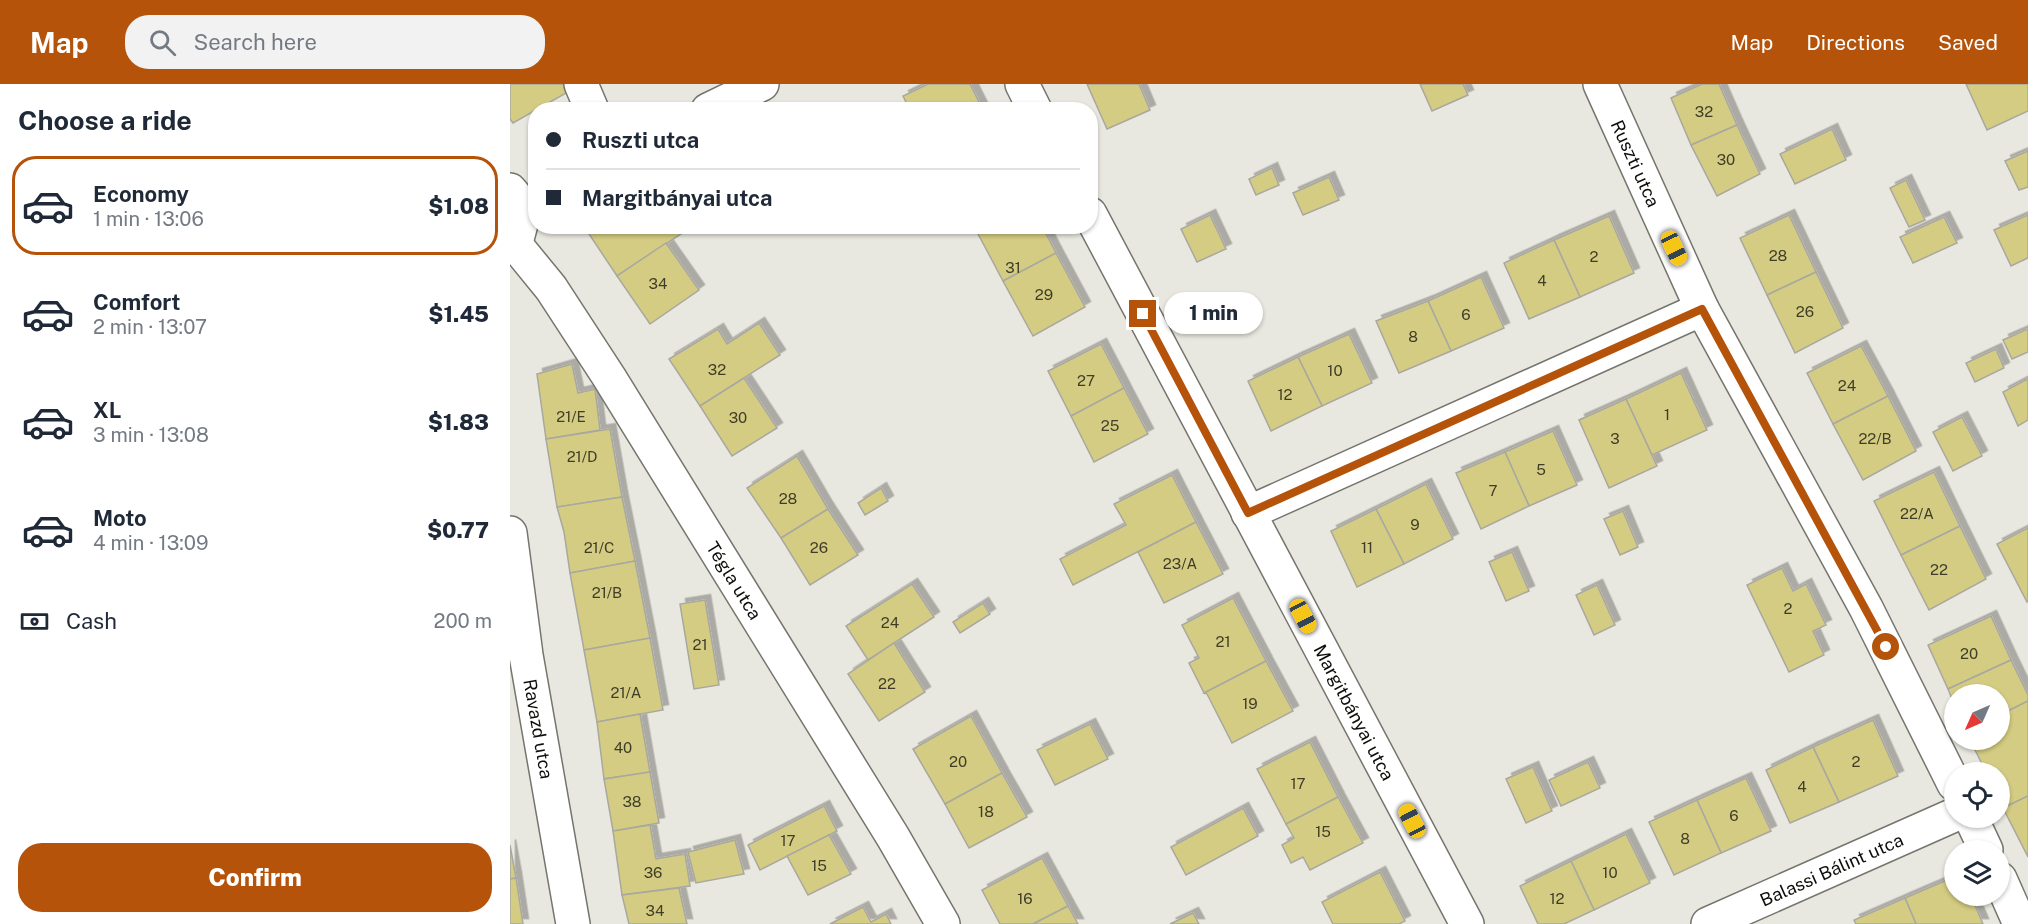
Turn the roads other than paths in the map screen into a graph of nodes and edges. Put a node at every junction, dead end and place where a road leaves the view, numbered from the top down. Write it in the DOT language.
graph roads {
  1 [pos="580,84"];
  2 [pos="762,84"];
  3 [pos="1022,84"];
  4 [pos="1600,84"];
  5 [pos="588,102"];
  6 [pos="725,102"];
  7 [pos="1031,102"];
  8 [pos="522,194"];
  9 [pos="1098,229"];
  10 [pos="513,245"];
  11 [pos="1702,309"];
  12 [pos="1248,513"];
  13 [pos="510,533"];
  14 [pos="518,656"];
  15 [pos="1944,764"];
  16 [pos="1944,819"];
  17 [pos="2010,902"];
  18 [pos="573,924"];
  19 [pos="943,924"];
  20 [pos="1467,924"];
  21 [pos="1708,924"];
  22 [pos="2020,924"];
  1 -- 5 [label="street"];
  2 -- 6 [label="street"];
  3 -- 7 [label="street"];
  4 -- 11 [label="street, Ruszti utca"];
  8 -- 10 [label="street"];
  9 -- 12 [label="street, Margitbányai utca"];
  10 -- 19 [label="street, Tégla utca"];
  11 -- 12 [label="street"];
  11 -- 15 [label="street, Ruszti utca"];
  12 -- 20 [label="street, Margitbányai utca"];
  13 -- 14 [label="street, Ravazd utca"];
  14 -- 18 [label="street, Ravazd utca"];
  16 -- 21 [label="street, Balassi Bálint utca"];
  17 -- 22 [label="street"];
}
